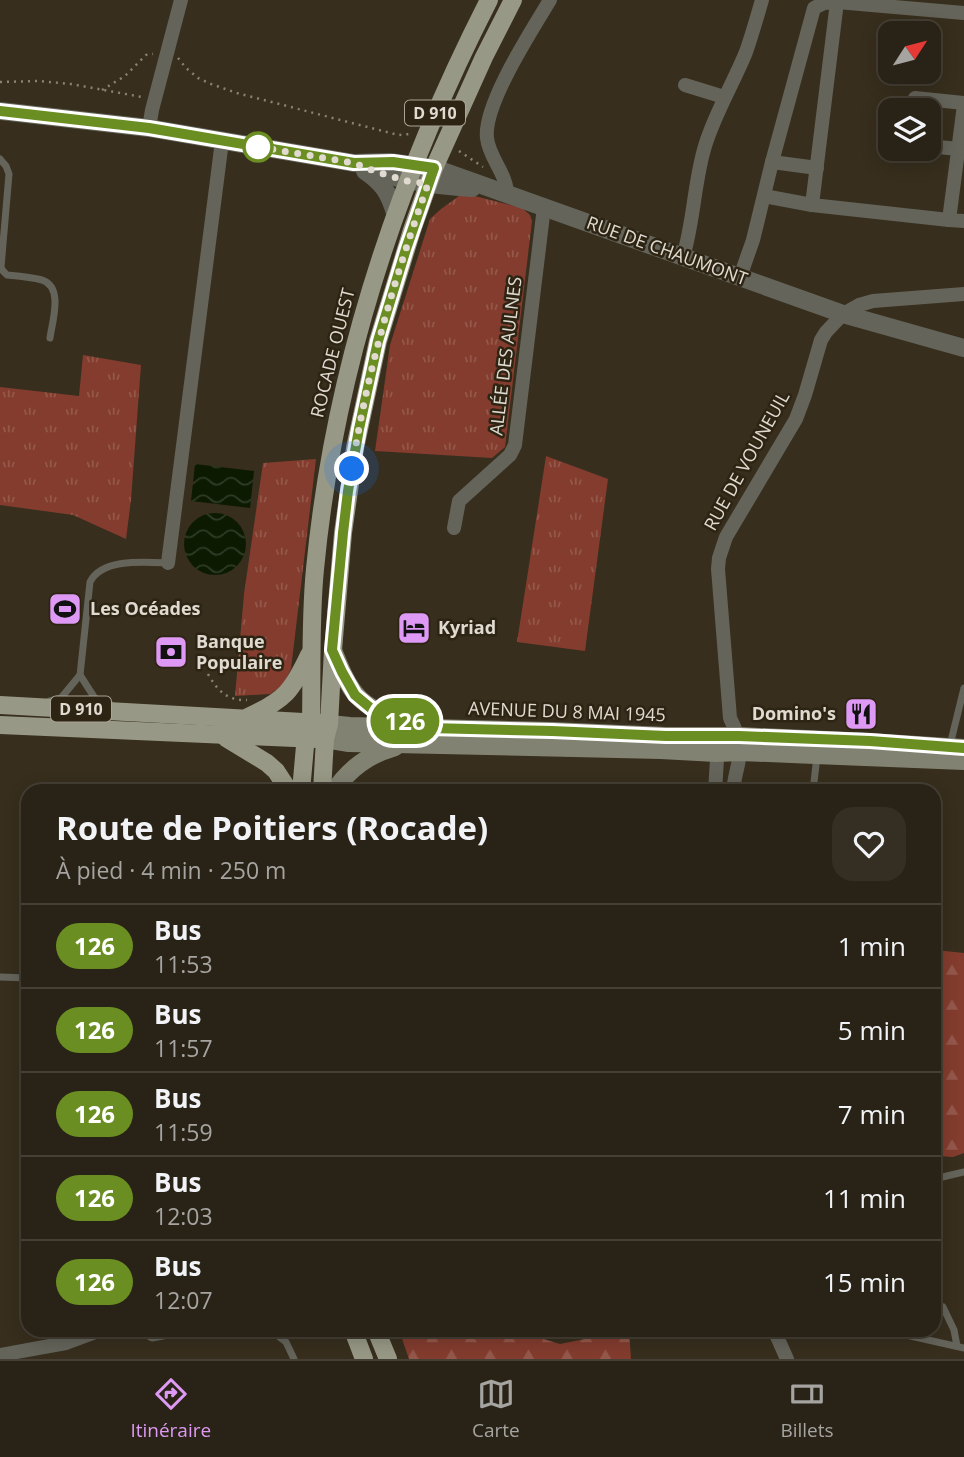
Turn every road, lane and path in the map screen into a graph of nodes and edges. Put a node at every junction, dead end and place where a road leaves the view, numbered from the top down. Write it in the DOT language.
graph roads {
  1 [pos="181,0"];
  2 [pos="489,0"];
  3 [pos="513,0"];
  4 [pos="550,0"];
  5 [pos="762,0"];
  6 [pos="837,2"];
  7 [pos="964,13"];
  8 [pos="167,52"];
  9 [pos="0,82"];
  10 [pos="685,85"];
  11 [pos="102,90"];
  12 [pos="724,97"];
  13 [pos="941,101"];
  14 [pos="964,104"];
  15 [pos="152,110"];
  16 [pos="0,111"];
  17 [pos="149,128"];
  18 [pos="415,134"];
  19 [pos="222,141"];
  20 [pos="941,147"];
  21 [pos="958,149"];
  22 [pos="0,159"];
  23 [pos="772,162"];
  24 [pos="354,163"];
  25 [pos="817,168"];
  26 [pos="410,173"];
  27 [pos="431,176"];
  28 [pos="499,191"];
  29 [pos="764,196"];
  30 [pos="812,205"];
  31 [pos="544,207"];
  32 [pos="395,213"];
  33 [pos="949,220"];
  34 [pos="964,221"];
  35 [pos="683,257"];
  36 [pos="740,277"];
  37 [pos="964,294"];
  38 [pos="843,314"];
  39 [pos="50,338"];
  40 [pos="964,348"];
  41 [pos="454,528"];
  42 [pos="168,563"];
  43 [pos="312,648"];
  44 [pos="332,650"];
  45 [pos="208,674"];
  46 [pos="80,675"];
  47 [pos="964,688"];
  48 [pos="0,704"];
  49 [pos="247,709"];
  50 [pos="162,714"];
  51 [pos="730,718"];
  52 [pos="0,725"];
  53 [pos="429,728"];
  54 [pos="319,731"];
  55 [pos="223,736"];
  56 [pos="404,744"];
  57 [pos="740,744"];
  58 [pos="717,745"];
  59 [pos="957,747"];
  60 [pos="817,755"];
  61 [pos="964,761"];
  62 [pos="284,784"];
  63 [pos="302,784"];
  64 [pos="322,784"];
  65 [pos="339,784"];
  66 [pos="715,784"];
  67 [pos="734,784"];
  68 [pos="814,784"];
  69 [pos="0,977"];
  70 [pos="21,978"];
  71 [pos="964,1173"];
  72 [pos="941,1178"];
  73 [pos="943,1307"];
  74 [pos="82,1337"];
  75 [pos="279,1337"];
  76 [pos="356,1337"];
  77 [pos="379,1337"];
  78 [pos="777,1337"];
  79 [pos="915,1337"];
  80 [pos="960,1347"];
  81 [pos="0,1355"];
  82 [pos="294,1359"];
  83 [pos="364,1359"];
  84 [pos="388,1359"];
  85 [pos="787,1359"];
  1 -- 8 [label="street"];
  2 -- 26 [label="main road, ROCADE OUEST / D 910"];
  3 -- 27 [label="main road, D 910"];
  4 -- 28 [label="street"];
  5 -- 12 [label="street"];
  6 -- 7 [label="street"];
  6 -- 23 [label="street"];
  6 -- 25 [label="street"];
  8 -- 11 [label="path"];
  8 -- 15 [label="street"];
  8 -- 18 [label="path"];
  9 -- 11 [label="path"];
  10 -- 12 [label="street"];
  11 -- 15 [label="path"];
  12 -- 35 [label="street"];
  13 -- 14 [label="street"];
  14 -- 21 [label="street"];
  15 -- 17 [label="street"];
  16 -- 17 [label="street, RUE DE CHAUMONT"];
  17 -- 19 [label="street, RUE DE CHAUMONT"];
  19 -- 24 [label="street, RUE DE CHAUMONT"];
  19 -- 42 [label="street"];
  20 -- 21 [label="street"];
  21 -- 33 [label="street"];
  22 -- 39 [label="lane"];
  23 -- 25 [label="street"];
  23 -- 29 [label="street"];
  24 -- 26 [label="street, RUE DE CHAUMONT"];
  24 -- 32 [label="street"];
  25 -- 30 [label="street"];
  26 -- 27 [label="street, RUE DE CHAUMONT"];
  26 -- 32 [label="main road, ROCADE OUEST / D 910"];
  27 -- 28 [label="street, RUE DE CHAUMONT"];
  27 -- 44 [label="main road, D 910"];
  28 -- 31 [label="street, RUE DE CHAUMONT"];
  29 -- 30 [label="street"];
  29 -- 36 [label="street"];
  30 -- 33 [label="street"];
  31 -- 35 [label="street, RUE DE CHAUMONT"];
  31 -- 41 [label="street, ALLÉE DES AULNES"];
  32 -- 43 [label="main road, ROCADE OUEST / D 910"];
  33 -- 34 [label="street"];
  35 -- 36 [label="street, RUE DE CHAUMONT"];
  36 -- 38 [label="street, RUE DE CHAUMONT"];
  37 -- 38 [label="street, RUE DE VOUNEUIL"];
  38 -- 40 [label="street, RUE DE CHAUMONT"];
  38 -- 51 [label="street, RUE DE VOUNEUIL"];
  42 -- 46 [label="lane"];
  43 -- 49 [label="main road, D 910"];
  43 -- 54 [label="main road, ROCADE OUEST / D 910"];
  44 -- 53 [label="main road"];
  44 -- 54 [label="main road, D 910"];
  45 -- 49 [label="path"];
  46 -- 48 [label="lane"];
  46 -- 50 [label="lane"];
  47 -- 59 [label="lane"];
  48 -- 50 [label="main road, AVENUE DU 8 MAI 1945 / D 910"];
  49 -- 50 [label="main road, AVENUE DU 8 MAI 1945 / D 910"];
  49 -- 54 [label="main road, AVENUE DU 8 MAI 1945 / D 910"];
  51 -- 57 [label="street, RUE DE VOUNEUIL"];
  51 -- 58 [label="street"];
  52 -- 55 [label="main road, AVENUE DU 8 MAI 1945 / D 910"];
  53 -- 54 [label="main road, AVENUE DU 8 MAI 1945"];
  53 -- 58 [label="main road, AVENUE DU 8 MAI 1945"];
  54 -- 55 [label="main road, AVENUE DU 8 MAI 1945 / D 910"];
  54 -- 56 [label="main road, AVENUE DU 8 MAI 1945"];
  54 -- 63 [label="main road"];
  54 -- 64 [label="main road"];
  55 -- 62 [label="main road, D 910"];
  56 -- 58 [label="main road, AVENUE DU 8 MAI 1945"];
  56 -- 65 [label="main road"];
  57 -- 58 [label="main road, AVENUE DU 8 MAI 1945"];
  57 -- 59 [label="main road, AVENUE DU 8 MAI 1945"];
  57 -- 60 [label="main road, AVENUE DU 8 MAI 1945"];
  57 -- 67 [label="street"];
  58 -- 66 [label="street"];
  60 -- 61 [label="main road, AVENUE DU 8 MAI 1945"];
  60 -- 68 [label="lane"];
  69 -- 70 [label="lane"];
  71 -- 72 [label="lane"];
  73 -- 80 [label="lane"];
  74 -- 81 [label="street"];
  75 -- 82 [label="lane"];
  76 -- 83 [label="main road"];
  77 -- 84 [label="main road"];
  78 -- 85 [label="street"];
  79 -- 80 [label="lane"];
}
